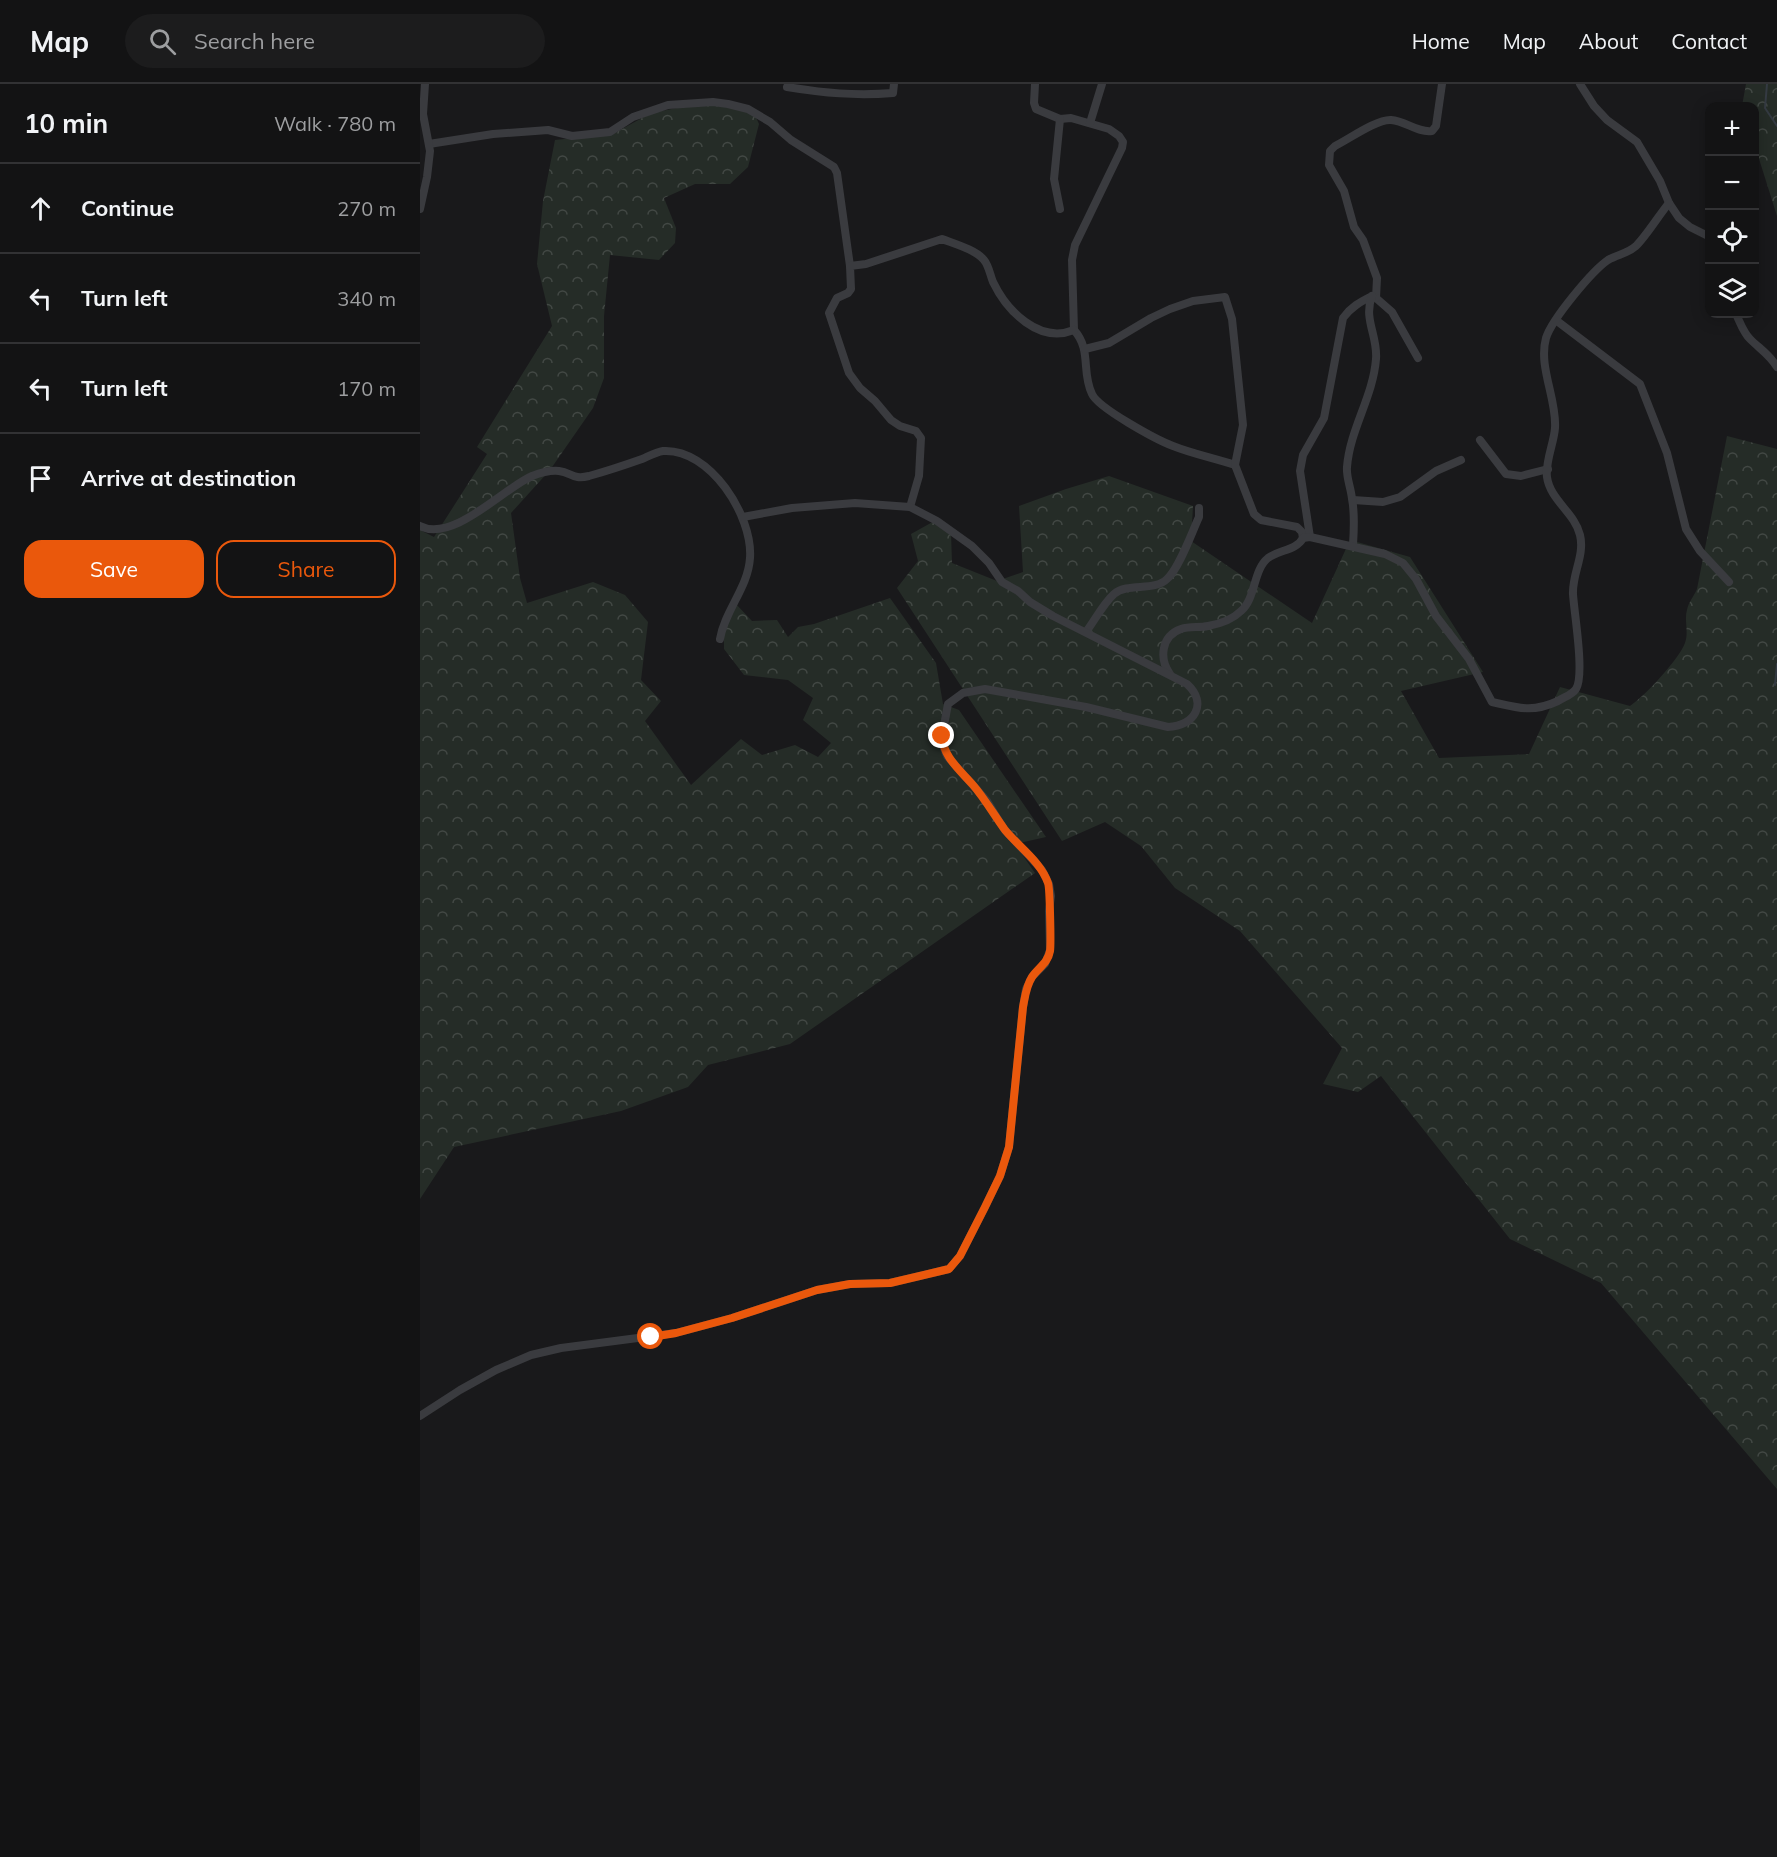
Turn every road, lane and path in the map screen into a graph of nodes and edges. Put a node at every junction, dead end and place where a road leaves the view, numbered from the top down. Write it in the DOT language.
graph roads {
  1 [pos="425,84"];
  2 [pos="894,84"];
  3 [pos="1035,84"];
  4 [pos="1102,84"];
  5 [pos="1442,84"];
  6 [pos="1580,84"];
  7 [pos="787,87"];
  8 [pos="1036,109"];
  9 [pos="1029,116"];
  10 [pos="1060,119"];
  11 [pos="1090,123"];
  12 [pos="429,144"];
  13 [pos="1669,203"];
  14 [pos="420,209"];
  15 [pos="1060,209"];
  16 [pos="1705,234"];
  17 [pos="850,266"];
  18 [pos="1374,297"];
  19 [pos="1738,318"];
  20 [pos="1557,321"];
  21 [pos="1074,330"];
  22 [pos="1085,349"];
  23 [pos="1418,358"];
  24 [pos="1777,367"];
  25 [pos="1480,440"];
  26 [pos="1461,460"];
  27 [pos="1234,465"];
  28 [pos="1548,469"];
  29 [pos="1353,500"];
  30 [pos="910,507"];
  31 [pos="1199,508"];
  32 [pos="743,517"];
  33 [pos="420,525"];
  34 [pos="1306,537"];
  35 [pos="1353,545"];
  36 [pos="1729,582"];
  37 [pos="1086,632"];
  38 [pos="720,639"];
  39 [pos="1170,675"];
  40 [pos="420,1416"];
  1 -- 12 [label="street"];
  2 -- 7 [label="street"];
  3 -- 8 [label="street"];
  4 -- 11 [label="street"];
  5 -- 18 [label="street"];
  6 -- 13 [label="street"];
  8 -- 9 [label="street"];
  8 -- 10 [label="street"];
  10 -- 11 [label="street"];
  10 -- 15 [label="street"];
  11 -- 21 [label="street"];
  12 -- 14 [label="street"];
  12 -- 17 [label="street"];
  13 -- 16 [label="street"];
  13 -- 20 [label="street"];
  17 -- 21 [label="street"];
  17 -- 30 [label="street"];
  18 -- 23 [label="street"];
  18 -- 29 [label="street"];
  18 -- 34 [label="street"];
  19 -- 24 [label="street"];
  20 -- 28 [label="street"];
  20 -- 36 [label="street"];
  21 -- 22 [label="street"];
  22 -- 27 [label="street"];
  22 -- 27 [label="street"];
  25 -- 28 [label="street"];
  26 -- 29 [label="street"];
  27 -- 34 [label="street"];
  28 -- 35 [label="street"];
  29 -- 35 [label="street"];
  30 -- 32 [label="street"];
  30 -- 37 [label="street"];
  31 -- 37 [label="street"];
  32 -- 33 [label="street"];
  32 -- 38 [label="street"];
  34 -- 35 [label="street"];
  34 -- 39 [label="street"];
  37 -- 39 [label="street"];
  39 -- 40 [label="street"];
}
